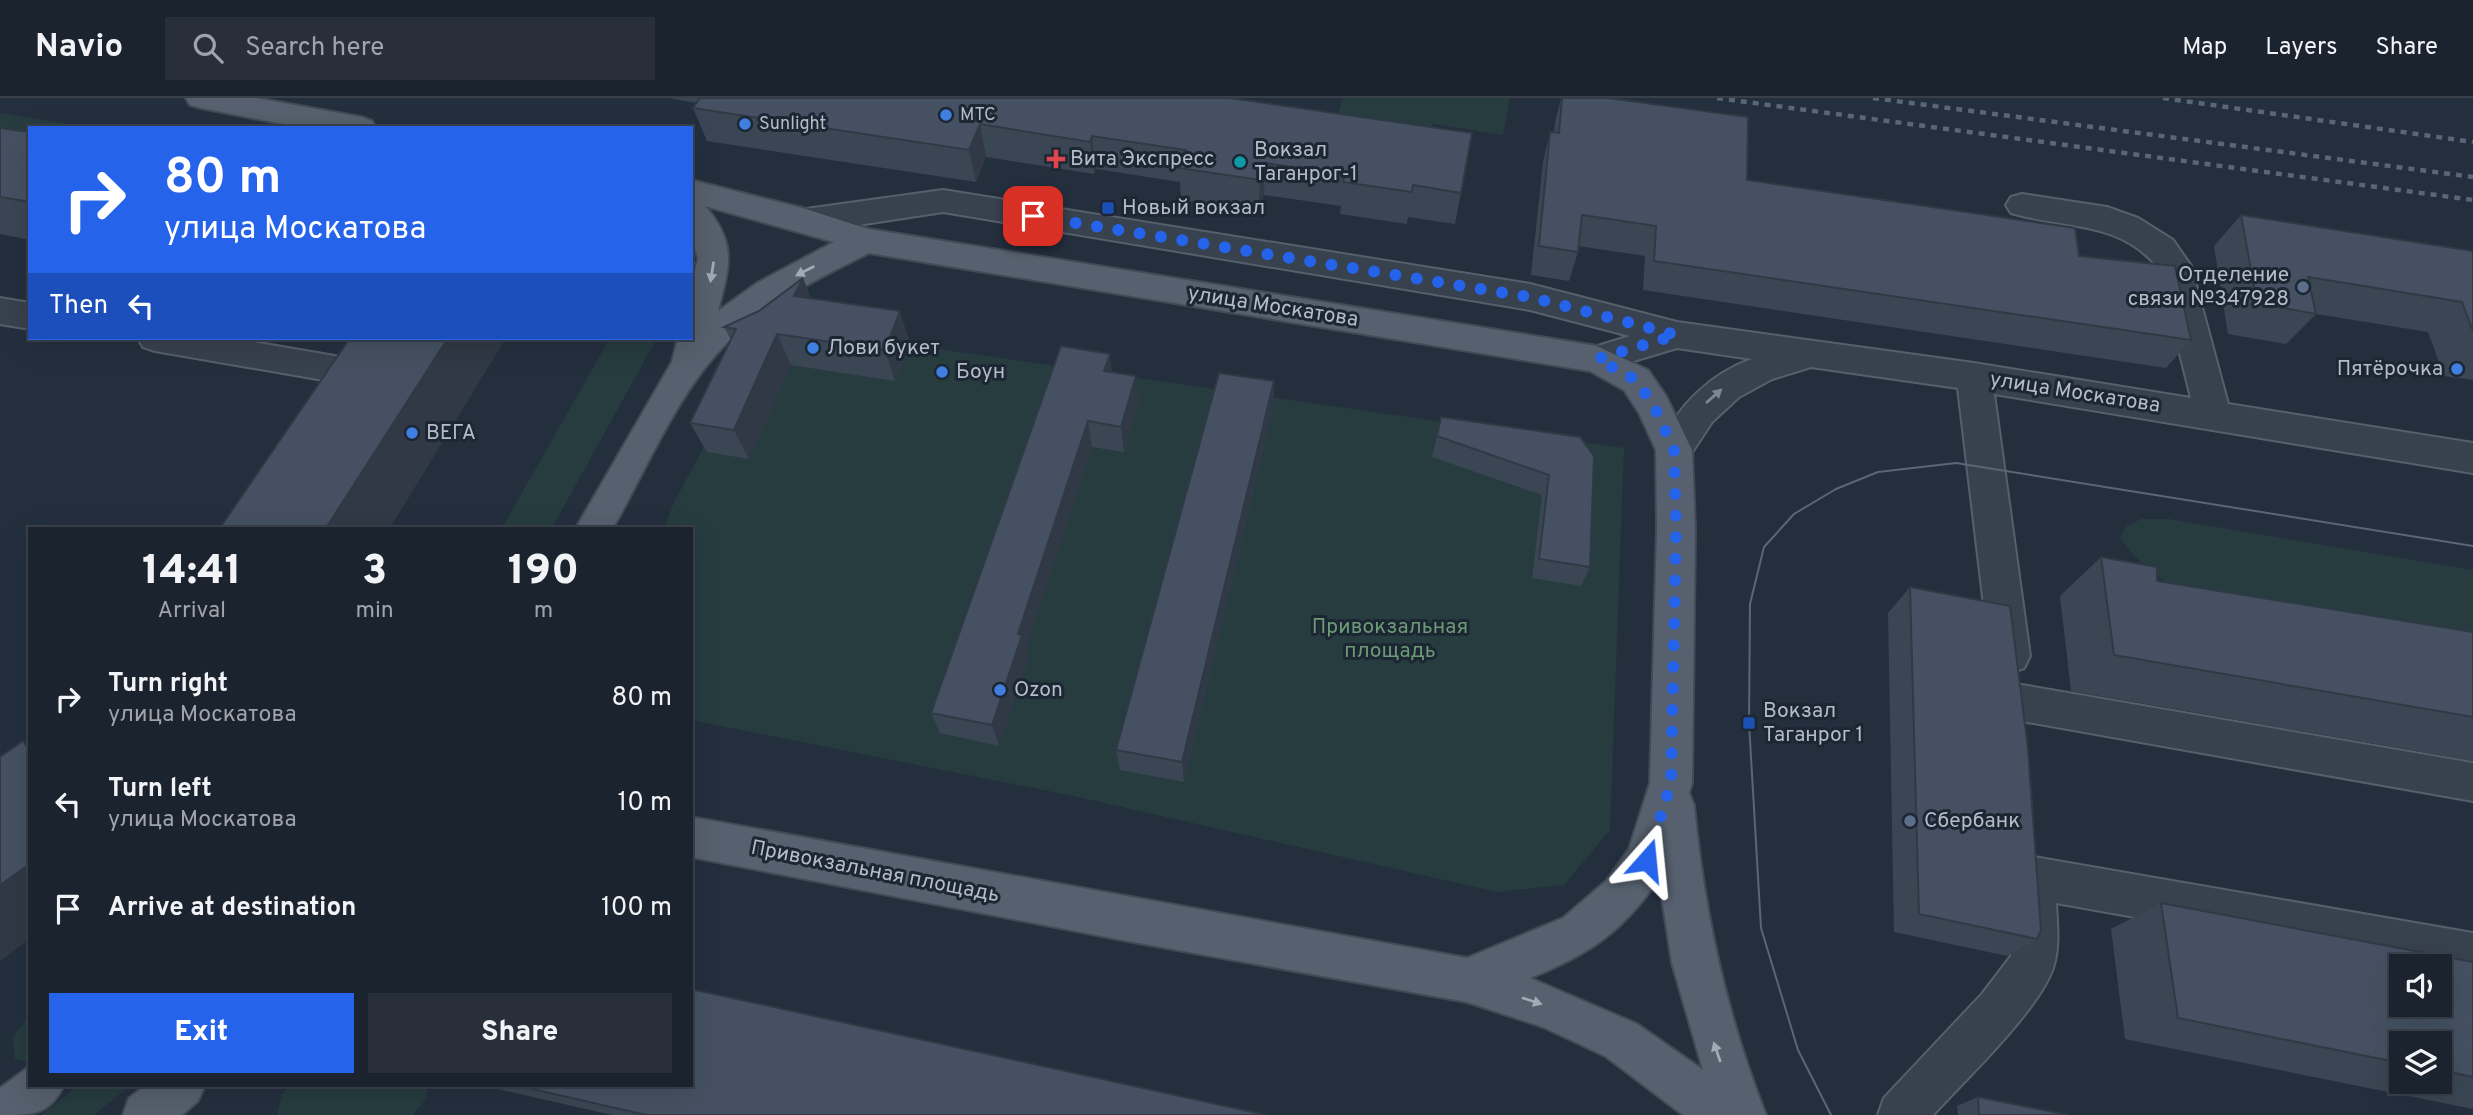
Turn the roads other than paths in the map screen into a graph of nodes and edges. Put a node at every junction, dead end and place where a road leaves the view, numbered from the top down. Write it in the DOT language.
graph roads {
  1 [pos="201,98"];
  2 [pos="350,126"];
  3 [pos="693,192"];
  4 [pos="943,201"];
  5 [pos="2022,205"];
  6 [pos="693,213"];
  7 [pos="806,221"];
  8 [pos="866,241"];
  9 [pos="0,311"];
  10 [pos="28,316"];
  11 [pos="1677,335"];
  12 [pos="175,340"];
  13 [pos="1812,354"];
  14 [pos="1597,359"];
  15 [pos="689,364"];
  16 [pos="1974,377"];
  17 [pos="328,406"];
  18 [pos="2213,416"];
  19 [pos="1674,450"];
  20 [pos="2473,458"];
  21 [pos="595,527"];
  22 [pos="2016,702"];
  23 [pos="2020,743"];
  24 [pos="2473,782"];
  25 [pos="1671,783"];
  26 [pos="693,837"];
  27 [pos="2473,955"];
  28 [pos="1467,980"];
  29 [pos="38,1087"];
  30 [pos="180,1087"];
  31 [pos="3,1115"];
  32 [pos="146,1115"];
  33 [pos="1713,1115"];
  34 [pos="1743,1115"];
  35 [pos="1902,1115"];
  1 -- 2 [label="main road"];
  3 -- 7 [label="main road, улица Москатова"];
  4 -- 7 [label="street, улица Москатова"];
  4 -- 8 [label="street"];
  4 -- 11 [label="street, улица Москатова"];
  5 -- 18 [label="street"];
  6 -- 15 [label="main road, one-way"];
  7 -- 8 [label="main road, улица Москатова"];
  8 -- 14 [label="main road, улица Москатова"];
  8 -- 15 [label="main road, one-way"];
  9 -- 10 [label="street"];
  11 -- 13 [label="street, улица Москатова"];
  11 -- 14 [label="street, улица Москатова"];
  12 -- 17 [label="street"];
  13 -- 16 [label="street, улица Москатова"];
  19 -- 13 [label="street, one-way"];
  14 -- 19 [label="main road"];
  15 -- 21 [label="main road"];
  16 -- 18 [label="street, улица Москатова"];
  16 -- 22 [label="street"];
  18 -- 20 [label="street, улица Москатова"];
  19 -- 25 [label="main road"];
  22 -- 23 [label="street"];
  22 -- 24 [label="street"];
  25 -- 28 [label="main road"];
  34 -- 25 [label="main road, one-way"];
  26 -- 28 [label="main road, Привокзальная площадь"];
  27 -- 35 [label="street"];
  28 -- 33 [label="main road, Привокзальная площадь, one-way"];
  29 -- 31 [label="main road"];
  30 -- 32 [label="main road"];
}
